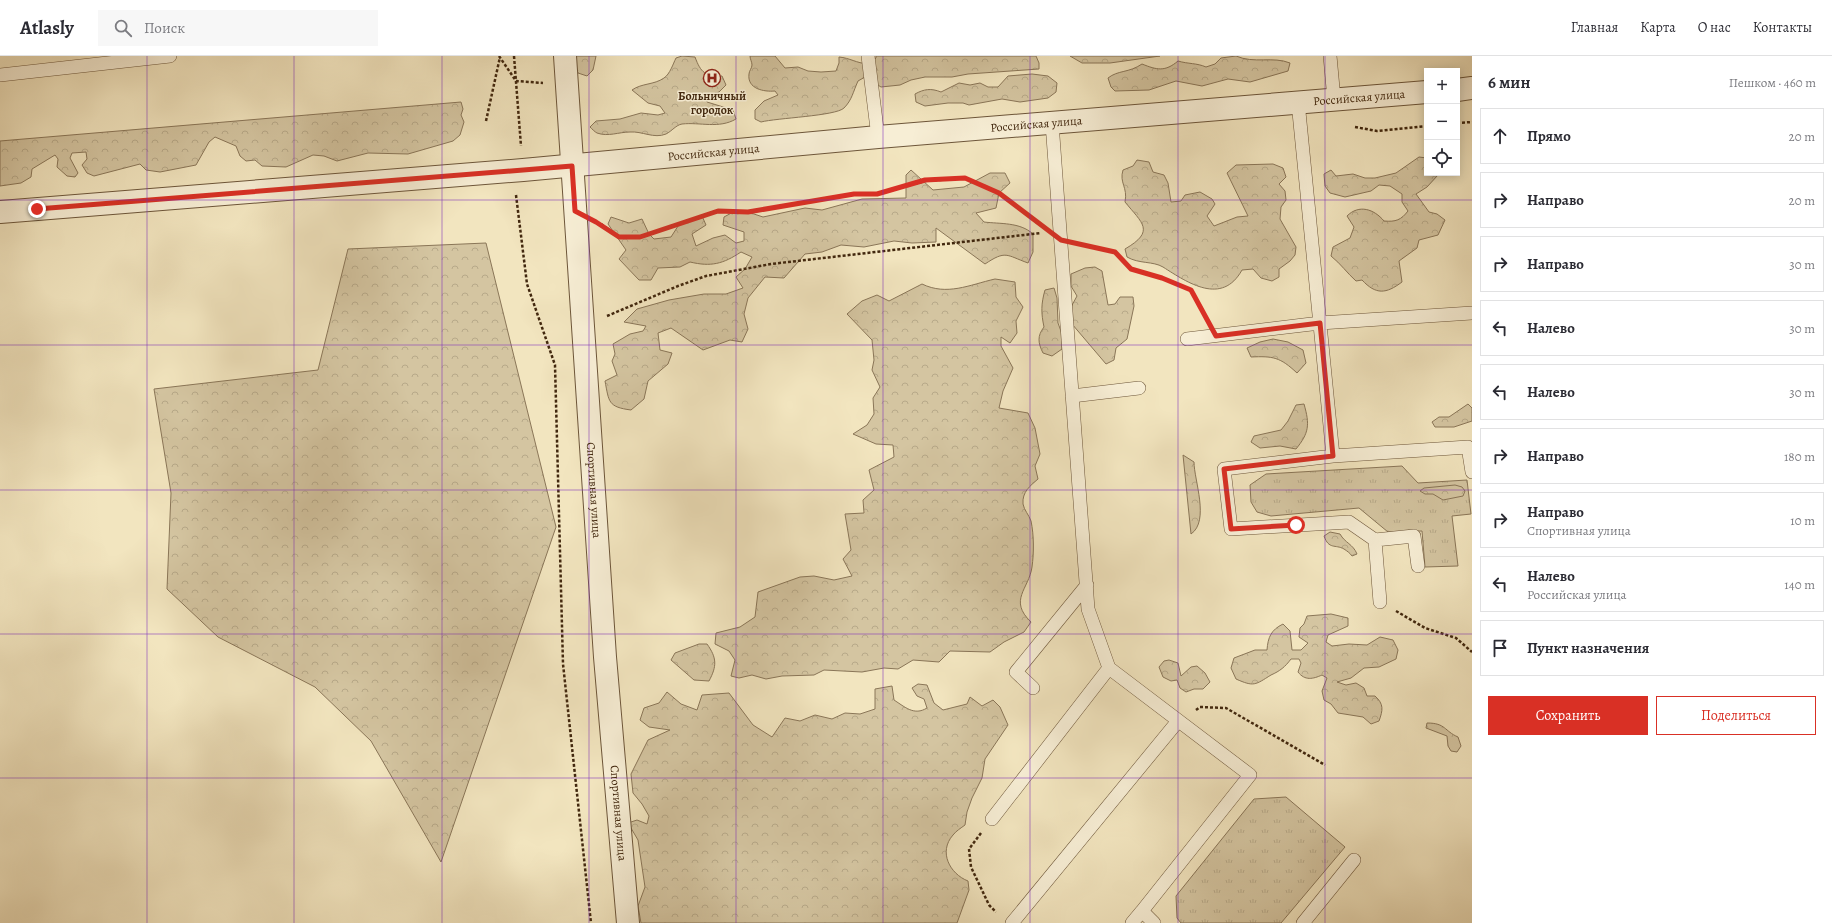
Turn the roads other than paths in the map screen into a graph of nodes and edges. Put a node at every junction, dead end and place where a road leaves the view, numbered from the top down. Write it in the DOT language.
graph roads {
  1 [pos="170,56"];
  2 [pos="565,56"];
  3 [pos="868,56"];
  4 [pos="1330,56"];
  5 [pos="0,75"];
  6 [pos="1472,88"];
  7 [pos="1460,90"];
  8 [pos="1424,92"];
  9 [pos="1334,99"];
  10 [pos="1298,102"];
  11 [pos="1052,123"];
  12 [pos="878,137"];
  13 [pos="572,166"];
  14 [pos="0,212"];
  15 [pos="1472,314"];
  16 [pos="1320,323"];
  17 [pos="1187,339"];
  18 [pos="1139,388"];
  19 [pos="1072,396"];
  20 [pos="1470,447"];
  21 [pos="1333,456"];
  22 [pos="1472,472"];
  23 [pos="1375,540"];
  24 [pos="1418,566"];
  25 [pos="1087,585"];
  26 [pos="1380,602"];
  27 [pos="1109,668"];
  28 [pos="1033,688"];
  29 [pos="1178,721"];
  30 [pos="992,819"];
  31 [pos="1354,860"];
  32 [pos="1142,911"];
  33 [pos="628,923"];
  34 [pos="1012,923"];
  35 [pos="1132,923"];
  36 [pos="1154,923"];
  37 [pos="1303,923"];
  1 -- 5 [label="lane"];
  2 -- 13 [label="street, Спортивная улица"];
  3 -- 12 [label="lane"];
  4 -- 9 [label="lane"];
  6 -- 7 [label="street"];
  8 -- 9 [label="street, Российская улица"];
  9 -- 10 [label="street, Российская улица"];
  10 -- 11 [label="street, Российская улица"];
  10 -- 16 [label="lane"];
  11 -- 12 [label="street, Российская улица"];
  11 -- 19 [label="lane"];
  12 -- 13 [label="street, Российская улица"];
  13 -- 14 [label="street, Российская улица"];
  13 -- 33 [label="street, Спортивная улица"];
  15 -- 16 [label="lane"];
  16 -- 17 [label="lane"];
  16 -- 21 [label="lane"];
  18 -- 19 [label="lane"];
  19 -- 25 [label="lane"];
  20 -- 21 [label="lane"];
  20 -- 22 [label="lane"];
  21 -- 23 [label="lane"];
  23 -- 24 [label="lane"];
  23 -- 26 [label="lane"];
  25 -- 27 [label="lane"];
  25 -- 28 [label="lane"];
  27 -- 29 [label="lane"];
  27 -- 30 [label="lane"];
  29 -- 32 [label="lane"];
  29 -- 34 [label="lane"];
  31 -- 37 [label="lane"];
  32 -- 35 [label="lane"];
  32 -- 36 [label="lane"];
}
